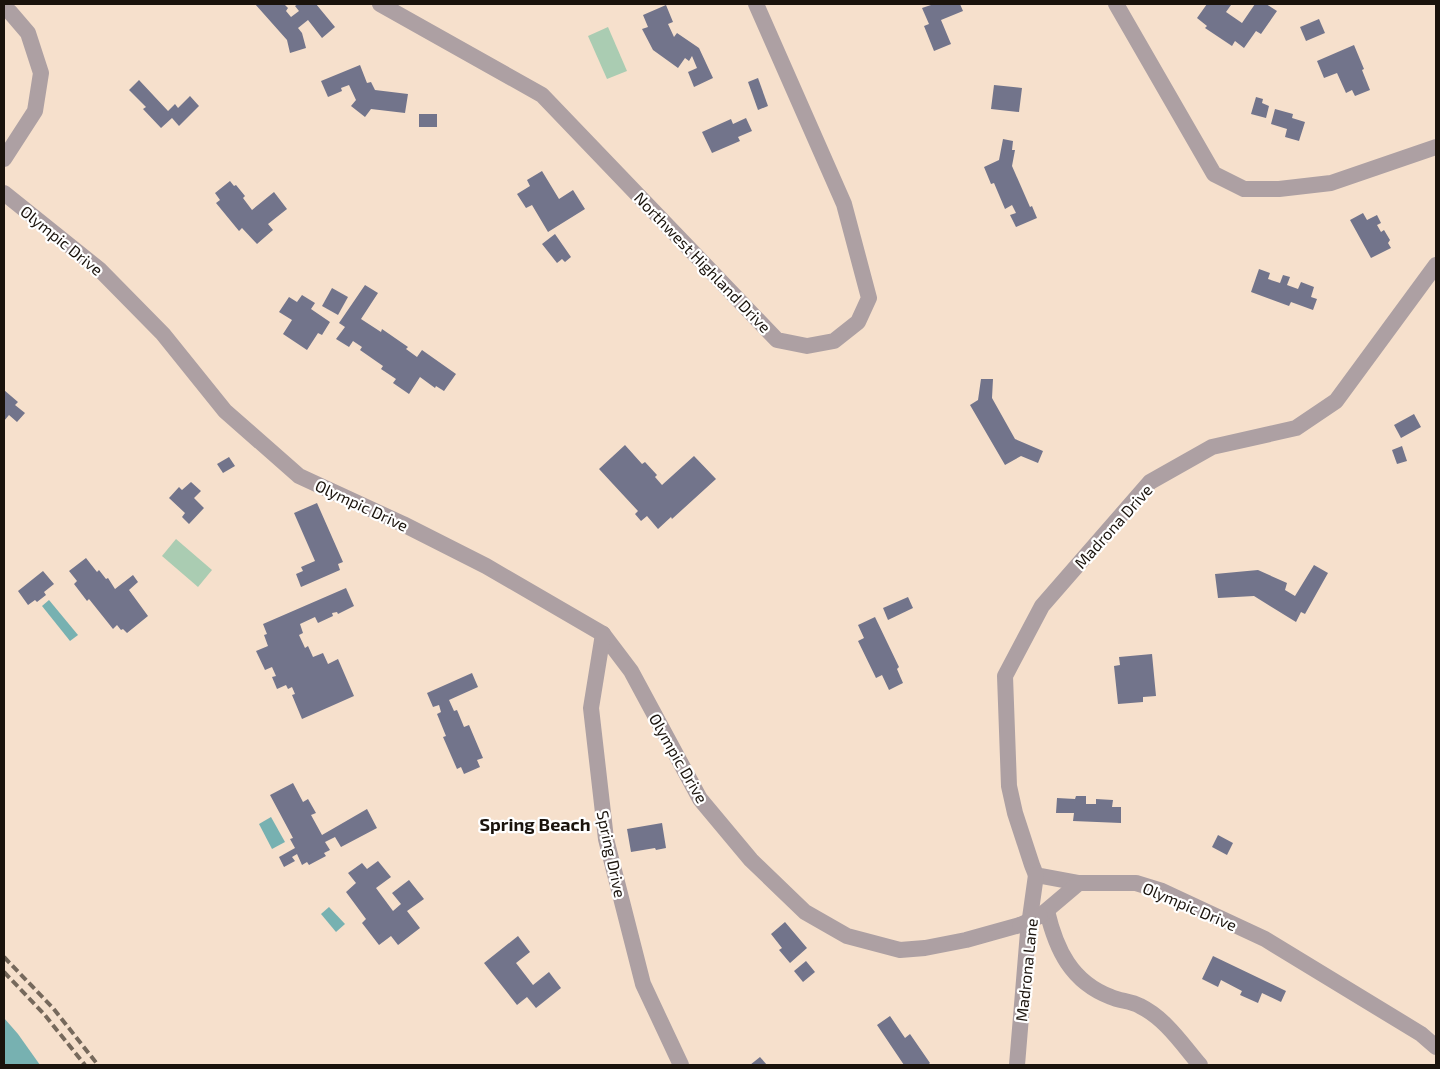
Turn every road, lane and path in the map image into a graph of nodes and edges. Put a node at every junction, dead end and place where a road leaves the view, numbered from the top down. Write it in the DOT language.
graph roads {
  1 [pos="380,4"];
  2 [pos="756,4"];
  3 [pos="1116,4"];
  4 [pos="4,8"];
  5 [pos="1435,152"];
  6 [pos="4,159"];
  7 [pos="4,193"];
  8 [pos="1436,264"];
  9 [pos="603,634"];
  10 [pos="1036,875"];
  11 [pos="1080,883"];
  12 [pos="1044,913"];
  13 [pos="1436,1047"];
  14 [pos="682,1065"];
  15 [pos="1017,1065"];
  16 [pos="1200,1065"];
  1 -- 2 [label="street, Northwest Highland Drive"];
  3 -- 5 [label="street"];
  4 -- 6 [label="street"];
  7 -- 9 [label="street, Olympic Drive"];
  8 -- 10 [label="street, Madrona Drive"];
  9 -- 12 [label="street, Olympic Drive, bridge"];
  9 -- 14 [label="street, Spring Drive"];
  10 -- 11 [label="street"];
  10 -- 15 [label="street, Madrona Lane"];
  11 -- 12 [label="street, Olympic Drive"];
  11 -- 13 [label="street, Olympic Drive"];
  12 -- 16 [label="street"];
}
